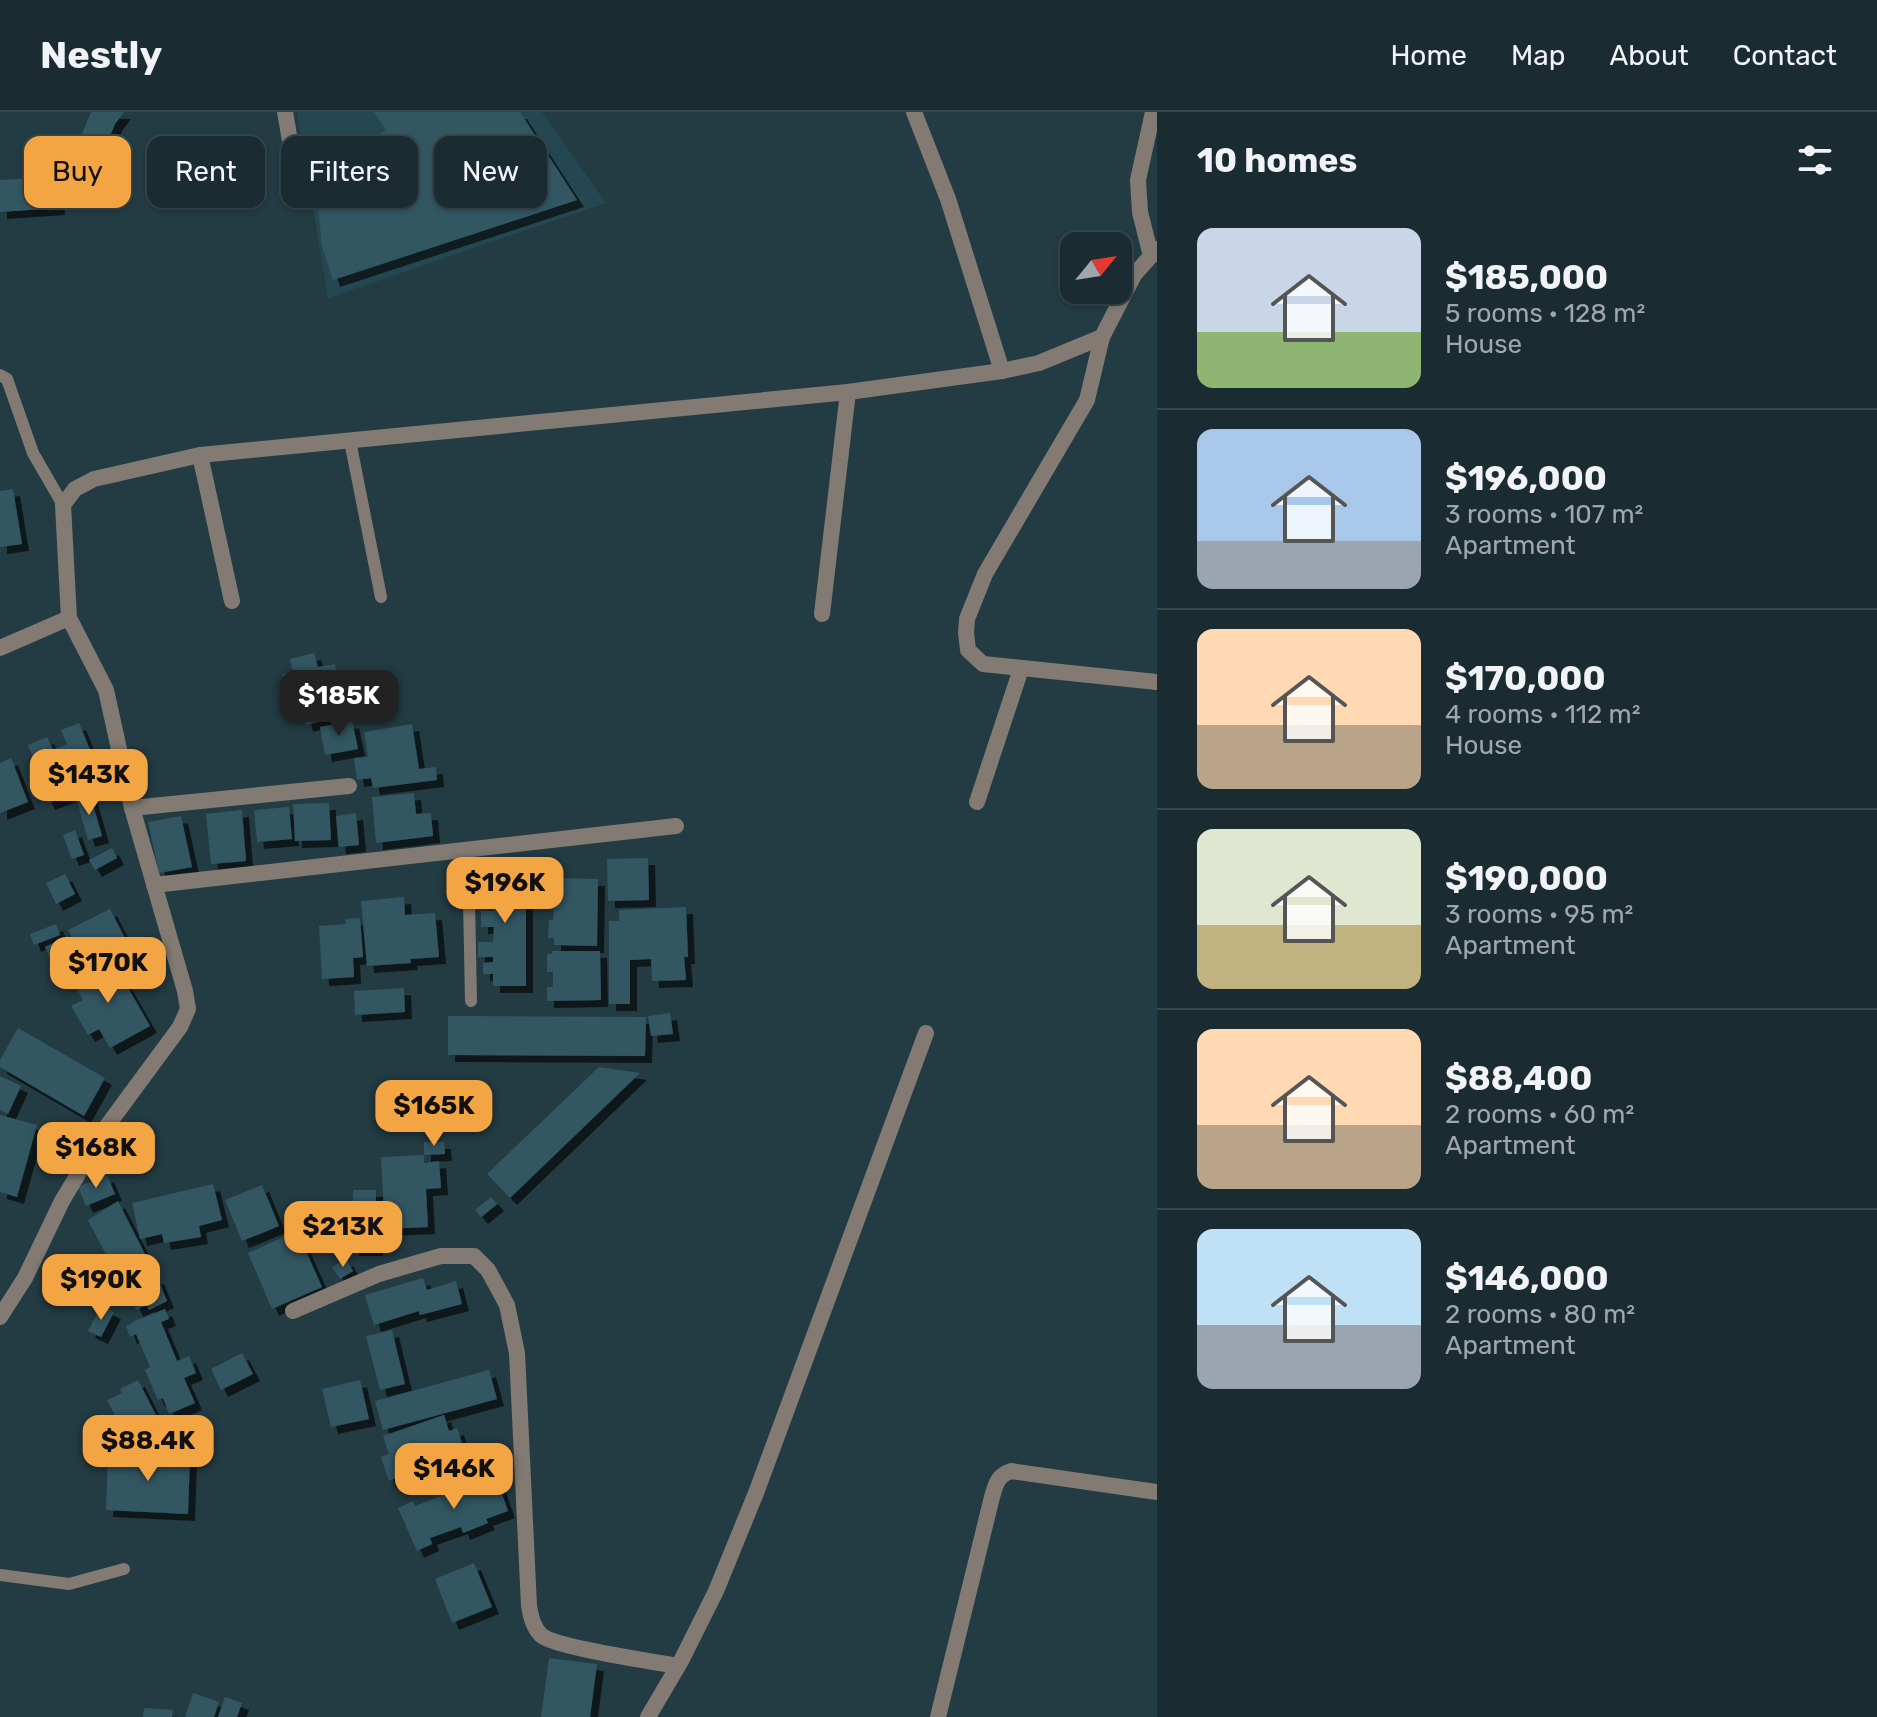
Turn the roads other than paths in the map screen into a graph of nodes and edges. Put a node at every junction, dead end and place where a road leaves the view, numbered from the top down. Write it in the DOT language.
graph roads {
  1 [pos="285,112"];
  2 [pos="914,112"];
  3 [pos="1153,112"];
  4 [pos="289,136"];
  5 [pos="1154,253"];
  6 [pos="1102,337"];
  7 [pos="1002,371"];
  8 [pos="0,375"];
  9 [pos="848,392"];
  10 [pos="350,441"];
  11 [pos="200,455"];
  12 [pos="63,505"];
  13 [pos="381,597"];
  14 [pos="232,601"];
  15 [pos="822,614"];
  16 [pos="69,618"];
  17 [pos="0,648"];
  18 [pos="1021,669"];
  19 [pos="1157,682"];
  20 [pos="349,786"];
  21 [pos="977,802"];
  22 [pos="132,808"];
  23 [pos="676,826"];
  24 [pos="468,849"];
  25 [pos="154,885"];
  26 [pos="471,1001"];
  27 [pos="926,1033"];
  28 [pos="293,1311"];
  29 [pos="0,1317"];
  30 [pos="1157,1492"];
  31 [pos="124,1569"];
  32 [pos="0,1575"];
  33 [pos="678,1666"];
  34 [pos="648,1717"];
  35 [pos="938,1717"];
  1 -- 4 [label="street"];
  2 -- 7 [label="street"];
  3 -- 5 [label="street"];
  5 -- 6 [label="street"];
  6 -- 7 [label="street"];
  6 -- 18 [label="street"];
  7 -- 9 [label="street"];
  8 -- 12 [label="lane"];
  9 -- 10 [label="street"];
  9 -- 15 [label="street"];
  10 -- 11 [label="street"];
  10 -- 13 [label="lane"];
  11 -- 12 [label="street"];
  11 -- 14 [label="street"];
  12 -- 16 [label="street"];
  16 -- 17 [label="street"];
  16 -- 22 [label="street"];
  18 -- 19 [label="street"];
  18 -- 21 [label="street"];
  20 -- 22 [label="street"];
  22 -- 25 [label="street"];
  23 -- 24 [label="street"];
  24 -- 25 [label="street"];
  24 -- 26 [label="lane"];
  25 -- 29 [label="street"];
  27 -- 33 [label="street"];
  28 -- 33 [label="street"];
  30 -- 35 [label="street"];
  31 -- 32 [label="lane"];
  33 -- 34 [label="street"];
}
